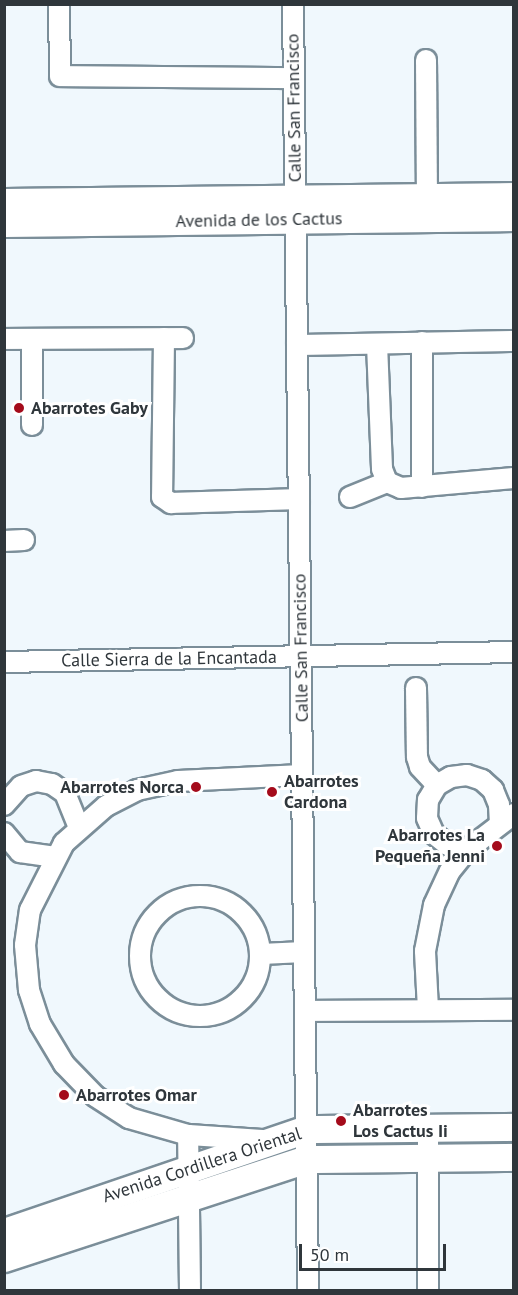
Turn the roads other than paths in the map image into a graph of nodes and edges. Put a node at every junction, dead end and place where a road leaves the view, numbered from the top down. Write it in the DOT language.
graph roads {
  1 [pos="58,4"];
  2 [pos="293,4"];
  3 [pos="426,60"];
  4 [pos="294,78"];
  5 [pos="513,196"];
  6 [pos="4,202"];
  7 [pos="427,206"];
  8 [pos="296,209"];
  9 [pos="513,217"];
  10 [pos="4,223"];
  11 [pos="4,339"];
  12 [pos="32,339"];
  13 [pos="513,341"];
  14 [pos="422,342"];
  15 [pos="377,344"];
  16 [pos="297,345"];
  17 [pos="32,425"];
  18 [pos="513,478"];
  19 [pos="387,482"];
  20 [pos="422,487"];
  21 [pos="350,497"];
  22 [pos="299,499"];
  23 [pos="24,540"];
  24 [pos="4,541"];
  25 [pos="513,652"];
  26 [pos="301,656"];
  27 [pos="4,662"];
  28 [pos="416,688"];
  29 [pos="302,775"];
  30 [pos="437,785"];
  31 [pos="6,798"];
  32 [pos="507,818"];
  33 [pos="79,827"];
  34 [pos="4,833"];
  35 [pos="467,850"];
  36 [pos="54,857"];
  37 [pos="304,952"];
  38 [pos="261,954"];
  39 [pos="428,1009"];
  40 [pos="513,1010"];
  41 [pos="305,1011"];
  42 [pos="428,1127"];
  43 [pos="513,1127"];
  44 [pos="306,1129"];
  45 [pos="188,1135"];
  46 [pos="266,1141"];
  47 [pos="513,1156"];
  48 [pos="428,1157"];
  49 [pos="307,1159"];
  50 [pos="188,1168"];
  51 [pos="189,1200"];
  52 [pos="4,1232"];
  53 [pos="4,1258"];
  54 [pos="190,1290"];
  55 [pos="308,1290"];
  56 [pos="428,1290"];
  1 -- 4 [label="street"];
  2 -- 4 [label="street, Calle San Francisco"];
  3 -- 7 [label="street"];
  4 -- 8 [label="street, Calle San Francisco"];
  5 -- 7 [label="street, Avenida de los Cactus"];
  6 -- 8 [label="street, Avenida de los Cactus"];
  7 -- 8 [label="street, Avenida de los Cactus"];
  7 -- 9 [label="street, Avenida de los Cactus"];
  8 -- 10 [label="street, Avenida de los Cactus"];
  8 -- 16 [label="street, Calle San Francisco"];
  11 -- 12 [label="street"];
  12 -- 17 [label="street"];
  12 -- 22 [label="street"];
  13 -- 14 [label="street"];
  14 -- 15 [label="street"];
  14 -- 20 [label="street"];
  15 -- 16 [label="street"];
  15 -- 19 [label="street"];
  16 -- 22 [label="street, Calle San Francisco"];
  18 -- 20 [label="street"];
  19 -- 20 [label="street"];
  19 -- 21 [label="street"];
  22 -- 26 [label="street, Calle San Francisco"];
  23 -- 24 [label="street"];
  25 -- 26 [label="street, Calle Sierra de la Encantada"];
  26 -- 27 [label="street, Calle Sierra de la Encantada"];
  26 -- 29 [label="street, Calle San Francisco"];
  28 -- 30 [label="street"];
  29 -- 33 [label="street"];
  29 -- 37 [label="street, Calle San Francisco"];
  30 -- 32 [label="street"];
  30 -- 35 [label="street"];
  31 -- 33 [label="street"];
  32 -- 35 [label="street"];
  33 -- 36 [label="street"];
  34 -- 36 [label="street"];
  35 -- 39 [label="street"];
  36 -- 45 [label="street"];
  37 -- 38 [label="street"];
  37 -- 41 [label="street, Calle San Francisco"];
  38 -- 38 [label="street"];
  39 -- 40 [label="street"];
  39 -- 41 [label="street"];
  41 -- 44 [label="street, Calle San Francisco"];
  42 -- 43 [label="street, Avenida Cordillera Oriental"];
  42 -- 44 [label="street, Avenida Cordillera Oriental"];
  42 -- 48 [label="street"];
  44 -- 46 [label="street, Avenida Cordillera Oriental"];
  44 -- 49 [label="street, Calle San Francisco"];
  45 -- 46 [label="street"];
  45 -- 50 [label="street"];
  46 -- 50 [label="street, Avenida Cordillera Oriental"];
  47 -- 48 [label="street, Avenida Cordillera Oriental"];
  48 -- 49 [label="street, Avenida Cordillera Oriental"];
  48 -- 56 [label="street"];
  49 -- 51 [label="street, Avenida Cordillera Oriental"];
  49 -- 55 [label="street, Calle San Francisco"];
  50 -- 51 [label="street"];
  50 -- 52 [label="street, Avenida Cordillera Oriental"];
  51 -- 53 [label="street, Avenida Cordillera Oriental"];
  51 -- 54 [label="street"];
}
